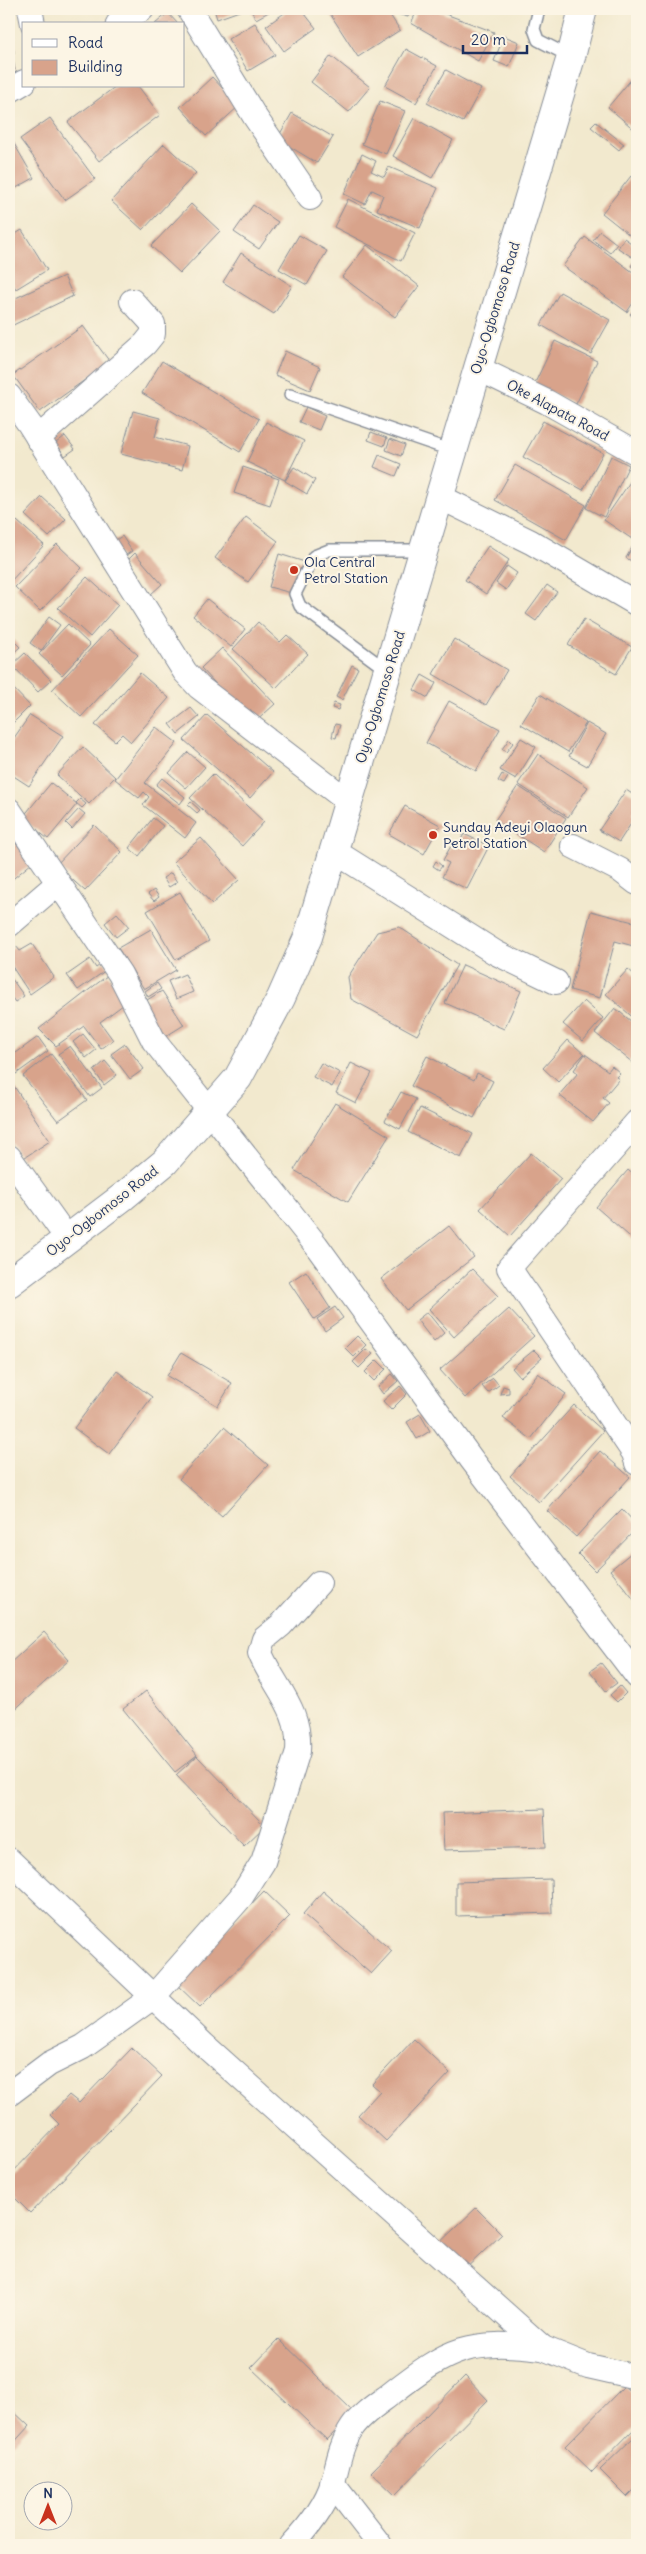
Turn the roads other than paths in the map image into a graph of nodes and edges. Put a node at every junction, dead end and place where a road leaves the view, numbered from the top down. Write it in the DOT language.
graph roads {
  1 [pos="30,9"];
  2 [pos="142,9"];
  3 [pos="188,9"];
  4 [pos="539,9"];
  5 [pos="584,9"];
  6 [pos="33,22"];
  7 [pos="121,22"];
  8 [pos="571,57"];
  9 [pos="22,83"];
  10 [pos="9,91"];
  11 [pos="310,198"];
  12 [pos="132,301"];
  13 [pos="477,368"];
  14 [pos="290,395"];
  15 [pos="9,396"];
  16 [pos="38,438"];
  17 [pos="635,445"];
  18 [pos="453,451"];
  19 [pos="440,497"];
  20 [pos="424,550"];
  21 [pos="637,604"];
  22 [pos="388,671"];
  23 [pos="348,802"];
  24 [pos="9,810"];
  25 [pos="573,846"];
  26 [pos="334,851"];
  27 [pos="58,883"];
  28 [pos="637,883"];
  29 [pos="9,925"];
  30 [pos="556,982"];
  31 [pos="210,1110"];
  32 [pos="637,1122"];
  33 [pos="9,1157"];
  34 [pos="67,1238"];
  35 [pos="9,1283"];
  36 [pos="636,1455"];
  37 [pos="319,1583"];
  38 [pos="637,1676"];
  39 [pos="9,1860"];
  40 [pos="153,1997"];
  41 [pos="9,2094"];
  42 [pos="543,2348"];
  43 [pos="637,2377"];
  44 [pos="332,2483"];
  45 [pos="292,2545"];
  46 [pos="380,2545"];
  1 -- 6 [label="street"];
  2 -- 7 [label="street"];
  3 -- 11 [label="street"];
  4 -- 8 [label="lane"];
  5 -- 8 [label="highway, Oyo-Ogbomoso Road"];
  8 -- 13 [label="highway, Oyo-Ogbomoso Road"];
  9 -- 10 [label="street"];
  12 -- 16 [label="street"];
  13 -- 17 [label="street, Oke Alapata Road"];
  13 -- 18 [label="highway, Oyo-Ogbomoso Road"];
  14 -- 18 [label="lane"];
  15 -- 16 [label="street"];
  16 -- 23 [label="street"];
  18 -- 19 [label="highway, Oyo-Ogbomoso Road"];
  19 -- 20 [label="highway, Oyo-Ogbomoso Road"];
  19 -- 21 [label="street"];
  20 -- 22 [label="highway, Oyo-Ogbomoso Road"];
  20 -- 22 [label="lane"];
  22 -- 23 [label="highway, Oyo-Ogbomoso Road"];
  23 -- 26 [label="highway, Oyo-Ogbomoso Road"];
  24 -- 27 [label="street"];
  25 -- 28 [label="street"];
  26 -- 30 [label="street"];
  26 -- 31 [label="highway, Oyo-Ogbomoso Road"];
  27 -- 29 [label="street"];
  27 -- 31 [label="street"];
  31 -- 34 [label="highway, Oyo-Ogbomoso Road"];
  31 -- 38 [label="street"];
  32 -- 36 [label="street"];
  33 -- 34 [label="street"];
  34 -- 35 [label="highway, Oyo-Ogbomoso Road"];
  37 -- 40 [label="street"];
  39 -- 40 [label="street"];
  40 -- 41 [label="street"];
  40 -- 42 [label="street"];
  42 -- 43 [label="street"];
  42 -- 44 [label="street"];
  44 -- 45 [label="street"];
  44 -- 46 [label="street"];
}
